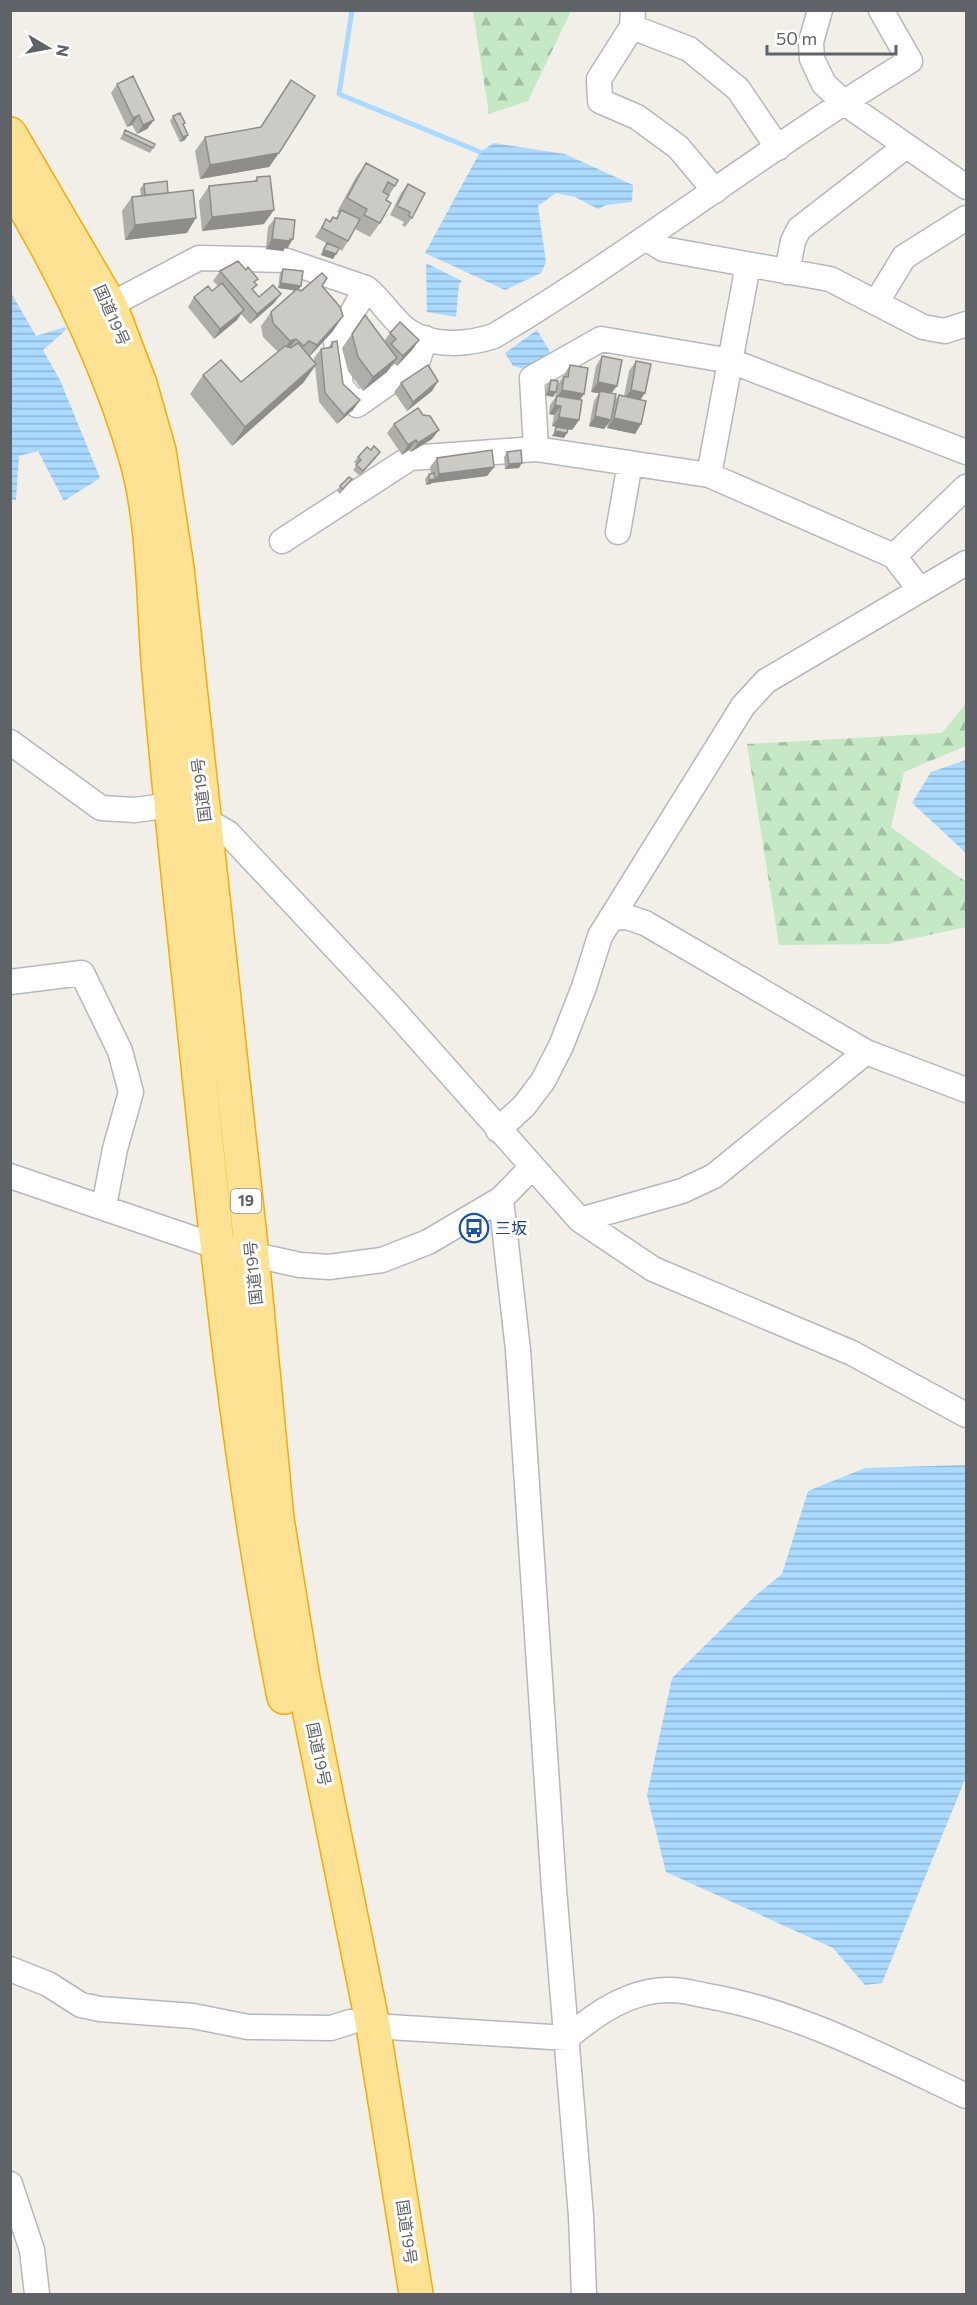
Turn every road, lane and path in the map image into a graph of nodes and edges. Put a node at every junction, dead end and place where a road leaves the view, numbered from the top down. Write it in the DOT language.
graph roads {
  1 [pos="820,10"];
  2 [pos="880,10"];
  3 [pos="633,19"];
  4 [pos="843,102"];
  5 [pos="10,134"];
  6 [pos="906,146"];
  7 [pos="778,147"];
  8 [pos="10,182"];
  9 [pos="966,187"];
  10 [pos="715,191"];
  11 [pos="966,218"];
  12 [pos="646,238"];
  13 [pos="748,265"];
  14 [pos="787,272"];
  15 [pos="366,288"];
  16 [pos="876,303"];
  17 [pos="98,312"];
  18 [pos="966,324"];
  19 [pos="425,339"];
  20 [pos="730,361"];
  21 [pos="536,449"];
  22 [pos="966,452"];
  23 [pos="630,463"];
  24 [pos="709,475"];
  25 [pos="966,487"];
  26 [pos="618,532"];
  27 [pos="282,541"];
  28 [pos="894,556"];
  29 [pos="966,563"];
  30 [pos="921,590"];
  31 [pos="10,742"];
  32 [pos="171,805"];
  33 [pos="204,819"];
  34 [pos="611,918"];
  35 [pos="10,982"];
  36 [pos="866,1052"];
  37 [pos="966,1090"];
  38 [pos="498,1130"];
  39 [pos="531,1167"];
  40 [pos="10,1176"];
  41 [pos="501,1198"];
  42 [pos="104,1206"];
  43 [pos="580,1220"];
  44 [pos="218,1247"];
  45 [pos="252,1256"];
  46 [pos="966,1416"];
  47 [pos="10,1969"];
  48 [pos="362,2024"];
  49 [pos="567,2038"];
  50 [pos="966,2096"];
  51 [pos="10,2184"];
  52 [pos="37,2295"];
  53 [pos="394,2295"];
  54 [pos="416,2295"];
  55 [pos="584,2295"];
  1 -- 4 [label="street"];
  2 -- 4 [label="street"];
  3 -- 7 [label="street"];
  3 -- 10 [label="street"];
  4 -- 6 [label="street"];
  4 -- 7 [label="street"];
  5 -- 17 [label="highway, 国道19号 / 19"];
  6 -- 9 [label="street"];
  6 -- 14 [label="street"];
  7 -- 10 [label="street"];
  8 -- 17 [label="highway, 国道19号 / 19"];
  10 -- 12 [label="street"];
  11 -- 16 [label="street"];
  12 -- 13 [label="street"];
  12 -- 19 [label="street"];
  13 -- 14 [label="street"];
  13 -- 20 [label="street"];
  14 -- 16 [label="street"];
  15 -- 17 [label="street"];
  15 -- 19 [label="street"];
  15 -- 19 [label="street"];
  16 -- 18 [label="street"];
  17 -- 32 [label="highway, 国道19号 / 19"];
  17 -- 33 [label="highway, 国道19号 / 19"];
  20 -- 21 [label="street"];
  20 -- 22 [label="street"];
  20 -- 24 [label="street"];
  21 -- 23 [label="street"];
  21 -- 27 [label="street"];
  23 -- 24 [label="street"];
  23 -- 26 [label="street"];
  24 -- 28 [label="street"];
  25 -- 28 [label="street"];
  28 -- 30 [label="street"];
  29 -- 30 [label="street"];
  30 -- 34 [label="street"];
  31 -- 32 [label="street"];
  32 -- 44 [label="highway, 国道19号 / 19"];
  33 -- 38 [label="street"];
  33 -- 45 [label="highway, 国道19号 / 19"];
  34 -- 36 [label="street"];
  34 -- 38 [label="street"];
  35 -- 42 [label="street"];
  36 -- 37 [label="street"];
  36 -- 43 [label="street"];
  38 -- 39 [label="street"];
  39 -- 41 [label="street"];
  39 -- 43 [label="street"];
  40 -- 42 [label="street"];
  41 -- 45 [label="street"];
  41 -- 49 [label="street"];
  42 -- 44 [label="street"];
  43 -- 46 [label="street"];
  44 -- 45 [label="street"];
  44 -- 48 [label="highway, 国道19号 / 19"];
  45 -- 48 [label="highway, 国道19号 / 19"];
  47 -- 48 [label="street"];
  48 -- 49 [label="street"];
  48 -- 53 [label="highway, 国道19号 / 19"];
  48 -- 54 [label="highway, 国道19号 / 19"];
  49 -- 50 [label="street"];
  49 -- 55 [label="street"];
  51 -- 52 [label="street"];
}
